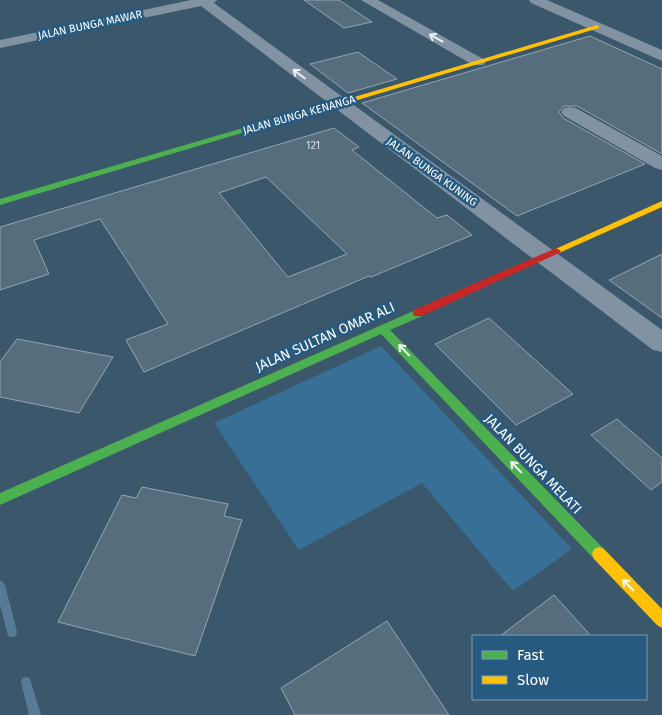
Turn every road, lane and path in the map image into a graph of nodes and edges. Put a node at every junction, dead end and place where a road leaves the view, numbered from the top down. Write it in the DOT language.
graph roads {
  1 [pos="205,0"];
  2 [pos="368,0"];
  3 [pos="536,0"];
  4 [pos="597,27"];
  5 [pos="0,44"];
  6 [pos="662,56"];
  7 [pos="478,62"];
  8 [pos="338,103"];
  9 [pos="570,112"];
  10 [pos="662,164"];
  11 [pos="0,202"];
  12 [pos="662,204"];
  13 [pos="544,255"];
  14 [pos="383,328"];
  15 [pos="662,343"];
  16 [pos="0,499"];
  17 [pos="662,620"];
  1 -- 5 [label="street, JALAN BUNGA MAWAR"];
  8 -- 1 [label="street, JALAN BUNGA KUNING, one-way"];
  7 -- 2 [label="street, one-way"];
  3 -- 4 [label="street"];
  4 -- 6 [label="street"];
  4 -- 7 [label="street, JALAN BUNGA KENANGA"];
  7 -- 8 [label="street, JALAN BUNGA KENANGA"];
  8 -- 11 [label="street, JALAN BUNGA KENANGA"];
  8 -- 13 [label="street, JALAN BUNGA KUNING"];
  9 -- 10 [label="street"];
  12 -- 13 [label="street, JALAN SULTAN OMAR ALI"];
  13 -- 14 [label="street, JALAN SULTAN OMAR ALI"];
  13 -- 15 [label="street, JALAN BUNGA KUNING"];
  14 -- 16 [label="street, JALAN SULTAN OMAR ALI"];
  17 -- 14 [label="street, JALAN BUNGA MELATI, one-way"];
}
